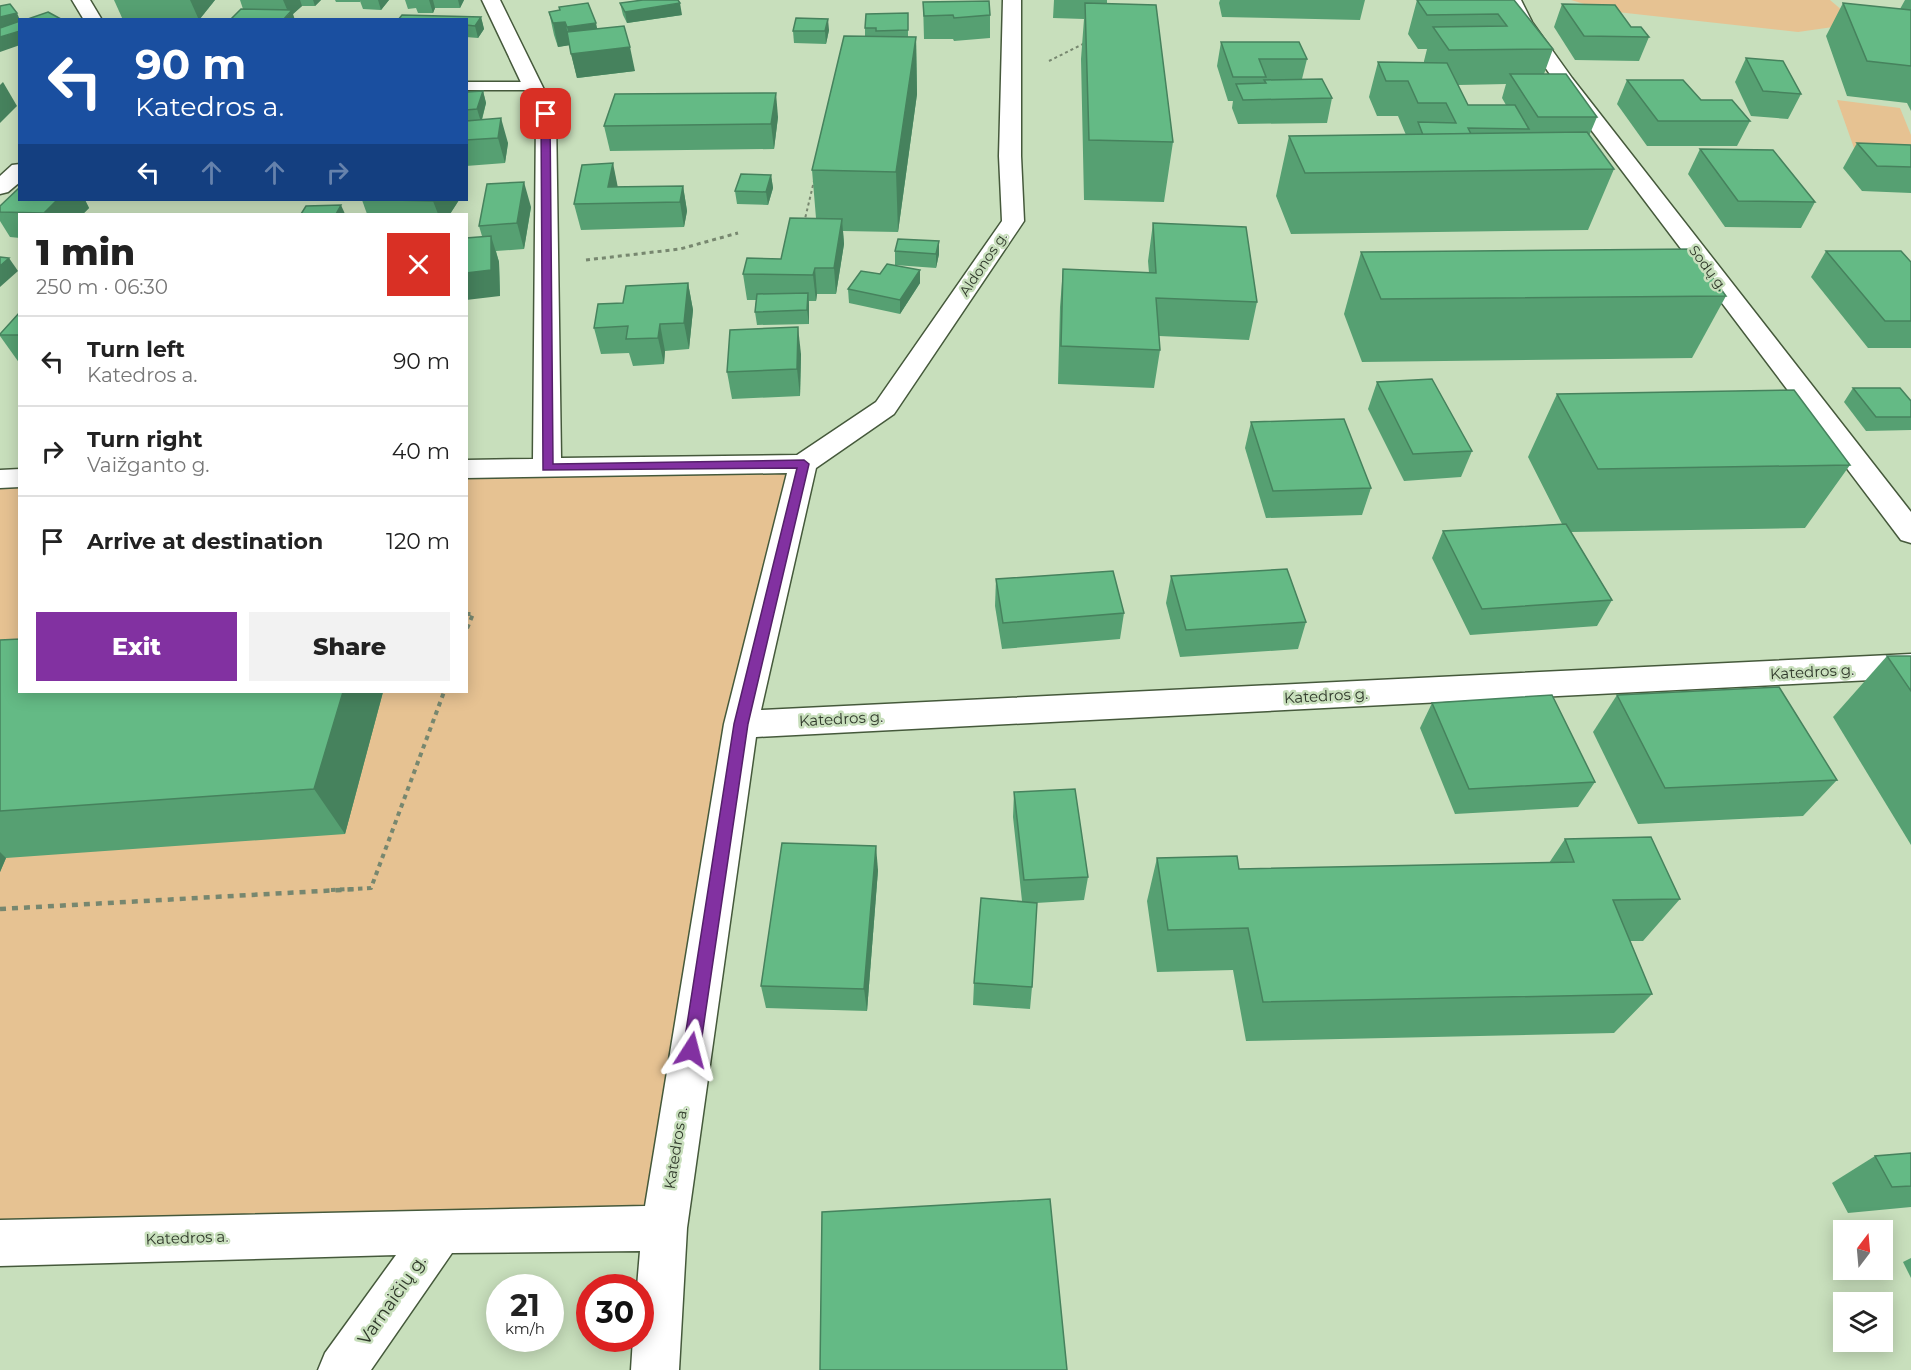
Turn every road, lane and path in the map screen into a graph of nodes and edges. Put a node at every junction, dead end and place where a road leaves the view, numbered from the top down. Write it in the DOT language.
graph roads {
  1 [pos="81,0"];
  2 [pos="491,0"];
  3 [pos="1012,0"];
  4 [pos="1512,0"];
  5 [pos="92,18"];
  6 [pos="1088,41"];
  7 [pos="1013,79"];
  8 [pos="468,86"];
  9 [pos="534,86"];
  10 [pos="18,172"];
  11 [pos="814,179"];
  12 [pos="0,187"];
  13 [pos="803,224"];
  14 [pos="738,233"];
  15 [pos="547,264"];
  16 [pos="804,464"];
  17 [pos="547,468"];
  18 [pos="468,469"];
  19 [pos="18,478"];
  20 [pos="0,479"];
  21 [pos="1911,533"];
  22 [pos="468,614"];
  23 [pos="468,626"];
  24 [pos="1911,666"];
  25 [pos="444,693"];
  26 [pos="741,724"];
  27 [pos="0,909"];
  28 [pos="664,1228"];
  29 [pos="441,1231"];
  30 [pos="0,1243"];
  31 [pos="342,1370"];
  32 [pos="655,1370"];
  1 -- 5 [label="street"];
  2 -- 9 [label="street"];
  3 -- 7 [label="street, Aldonos g."];
  4 -- 21 [label="street, Sodų g."];
  6 -- 7 [label="path"];
  7 -- 16 [label="street, Aldonos g."];
  8 -- 9 [label="lane"];
  9 -- 15 [label="street"];
  10 -- 12 [label="street"];
  11 -- 13 [label="path"];
  14 -- 15 [label="path"];
  15 -- 17 [label="street"];
  16 -- 17 [label="street"];
  16 -- 26 [label="street, Katedros a."];
  17 -- 18 [label="street"];
  19 -- 20 [label="street"];
  22 -- 23 [label="path"];
  24 -- 26 [label="street, Katedros g."];
  25 -- 27 [label="path"];
  26 -- 28 [label="street, Katedros a."];
  28 -- 29 [label="street, Katedros a."];
  28 -- 32 [label="street"];
  29 -- 30 [label="street, Katedros a."];
  29 -- 31 [label="street, Varnaičių g."];
}
